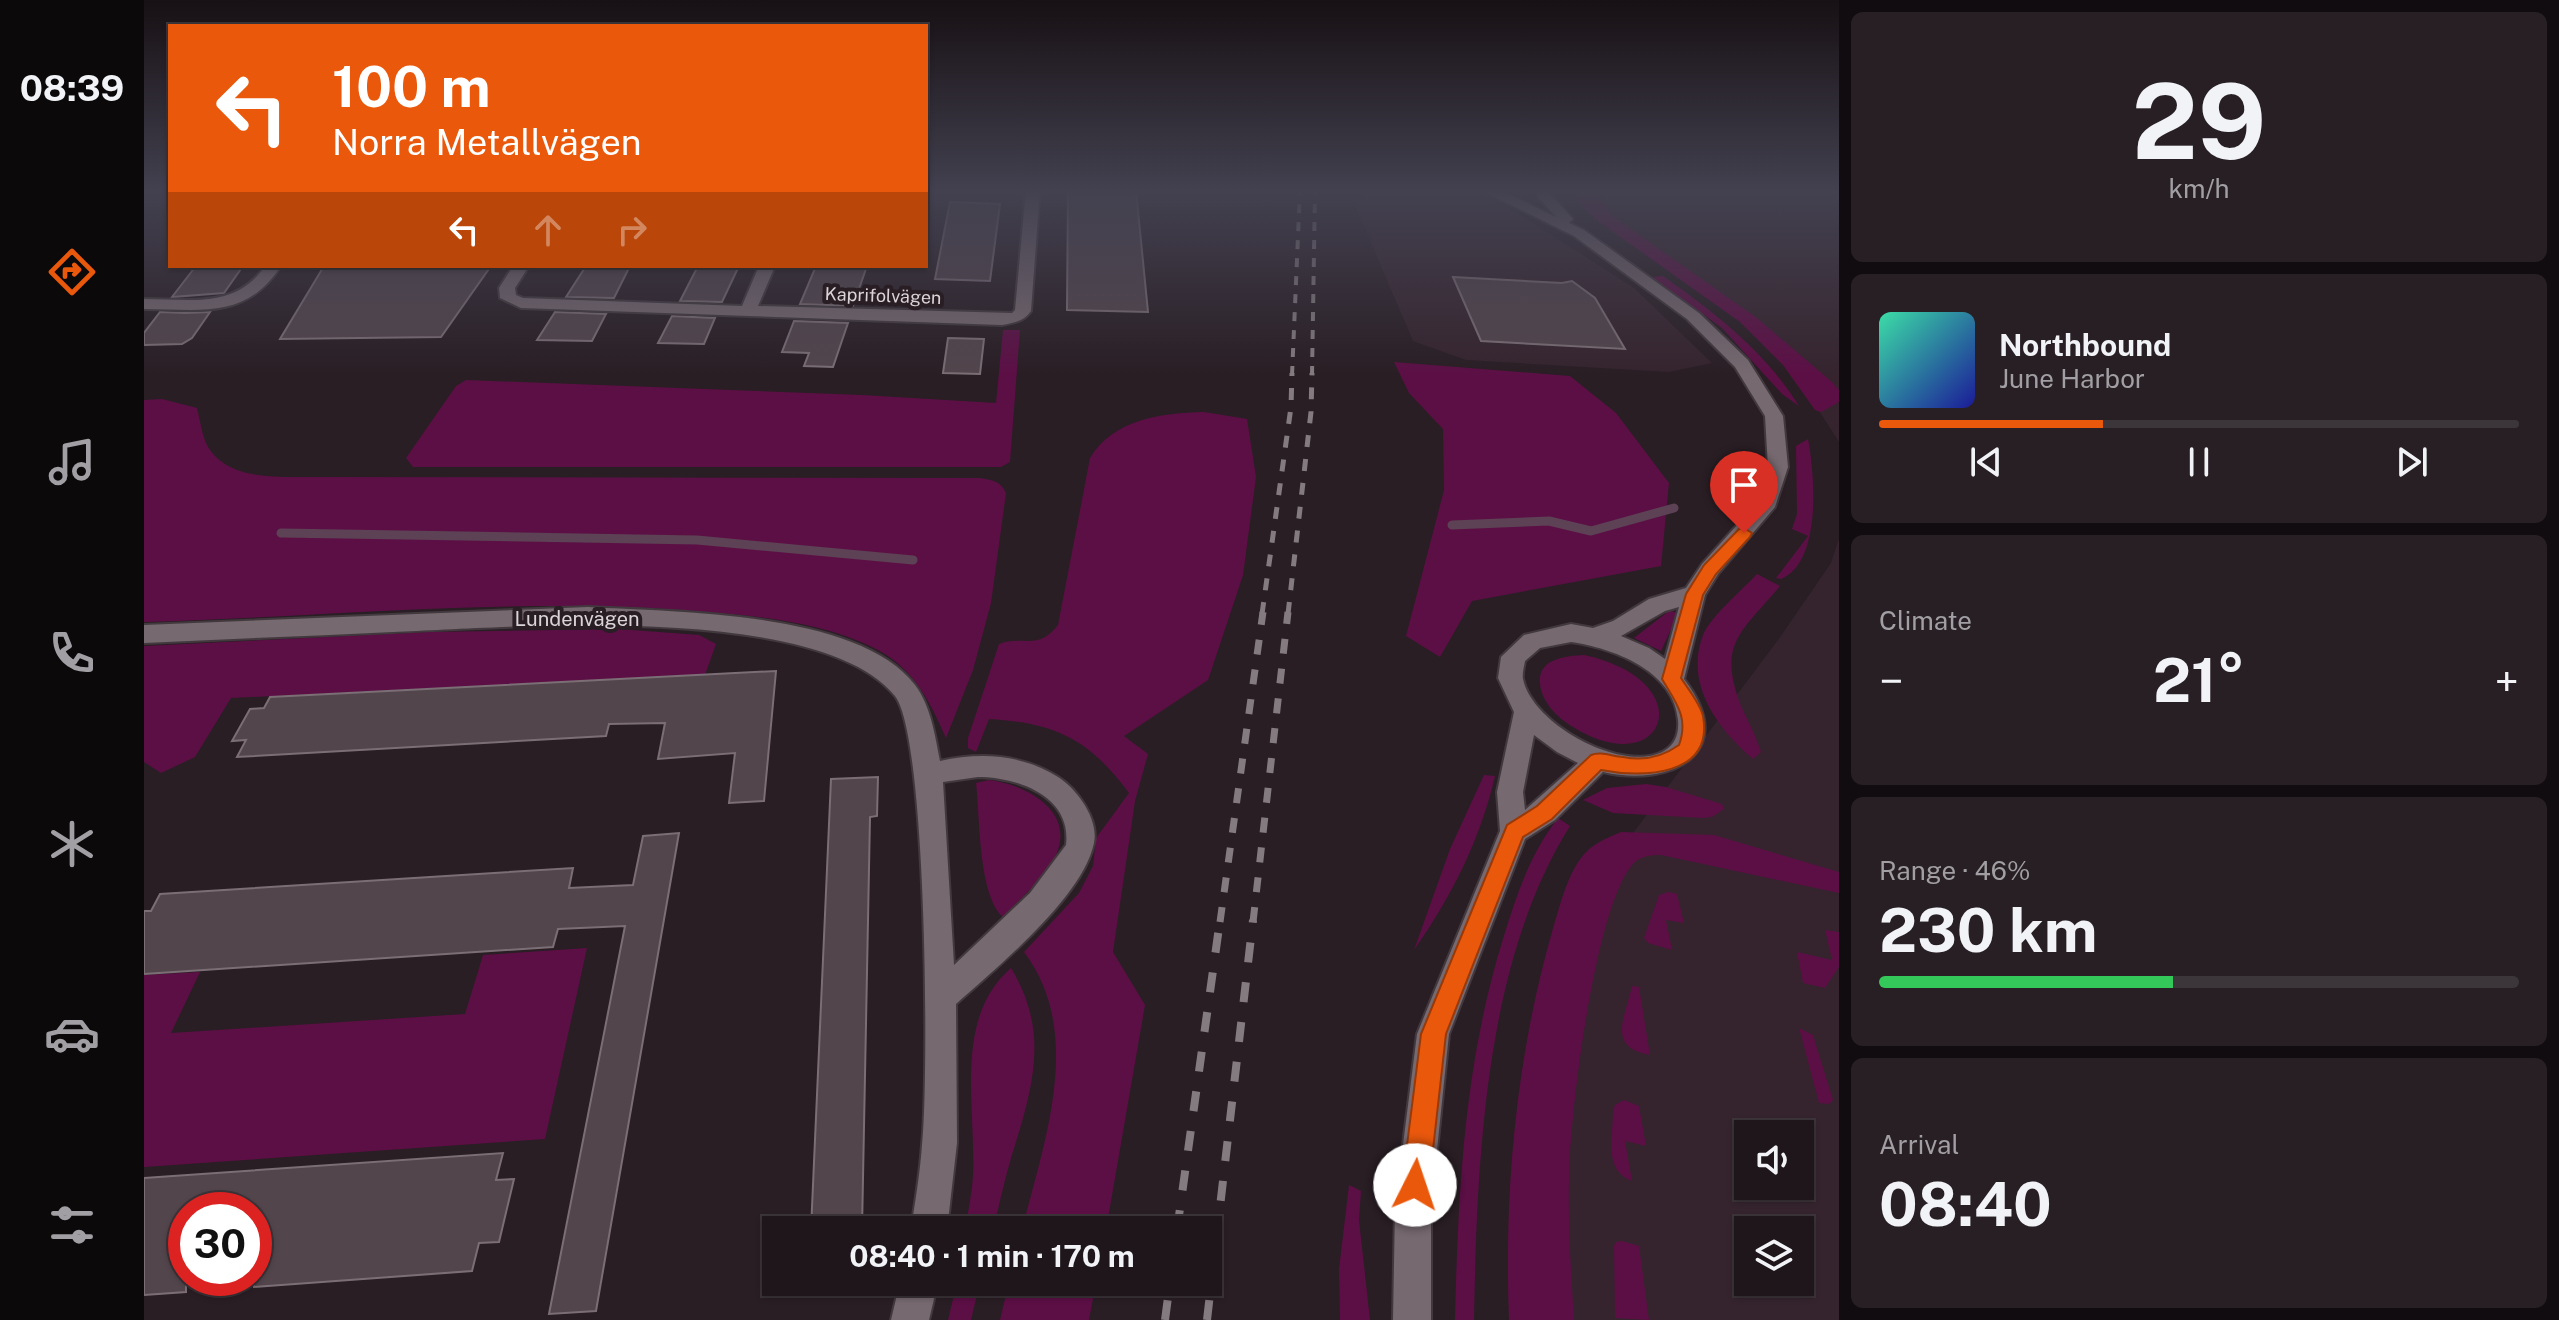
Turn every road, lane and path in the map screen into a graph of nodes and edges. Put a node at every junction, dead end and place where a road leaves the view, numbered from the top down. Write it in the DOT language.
graph roads {
  1 [pos="1028,252"];
  2 [pos="1605,252"];
  3 [pos="272,268"];
  4 [pos="520,268"];
  5 [pos="766,268"];
  6 [pos="144,304"];
  7 [pos="748,312"];
  8 [pos="1694,594"];
  9 [pos="144,634"];
  10 [pos="1597,636"];
  11 [pos="1672,679"];
  12 [pos="1526,713"];
  13 [pos="1598,760"];
  14 [pos="929,774"];
  15 [pos="1514,831"];
  16 [pos="940,997"];
  17 [pos="931,1216"];
  18 [pos="916,1296"];
  19 [pos="910,1320"];
  20 [pos="1412,1320"];
  1 -- 7 [label="street, Kaprifolvägen"];
  2 -- 8 [label="street"];
  3 -- 6 [label="street"];
  4 -- 7 [label="street, Kaprifolvägen"];
  5 -- 7 [label="street"];
  8 -- 10 [label="street"];
  8 -- 11 [label="street"];
  9 -- 14 [label="street, Lundenvägen"];
  10 -- 11 [label="street"];
  10 -- 12 [label="street"];
  11 -- 13 [label="street"];
  12 -- 13 [label="street"];
  12 -- 15 [label="street"];
  13 -- 15 [label="street"];
  14 -- 16 [label="street, Lundenvägen"];
  14 -- 16 [label="street"];
  15 -- 20 [label="street"];
  16 -- 17 [label="street, Lundenvägen"];
  18 -- 19 [label="street"];
}
